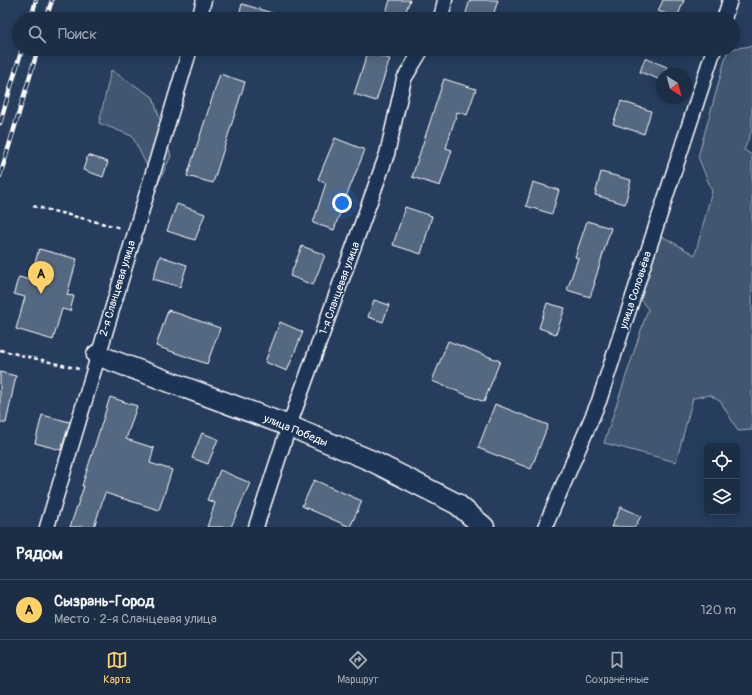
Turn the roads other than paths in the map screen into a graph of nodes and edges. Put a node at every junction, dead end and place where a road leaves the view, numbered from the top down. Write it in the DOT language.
graph roads {
  1 [pos="204,0"];
  2 [pos="445,0"];
  3 [pos="730,0"];
  4 [pos="201,12"];
  5 [pos="442,12"];
  6 [pos="726,12"];
  7 [pos="188,56"];
  8 [pos="418,56"];
  9 [pos="712,56"];
  10 [pos="95,364"];
  11 [pos="289,426"];
  12 [pos="47,527"];
  13 [pos="256,527"];
  14 [pos="484,527"];
  15 [pos="545,527"];
  1 -- 4 [label="street"];
  2 -- 5 [label="street"];
  3 -- 6 [label="street"];
  7 -- 10 [label="street, 2-я Сланцевая улица"];
  8 -- 11 [label="street, 1-я Сланцевая улица"];
  9 -- 15 [label="street, улица Соловьёва"];
  10 -- 11 [label="street, улица Победы"];
  10 -- 12 [label="street, 2-я Сланцевая улица"];
  11 -- 13 [label="street, 1-я Сланцевая улица"];
  11 -- 14 [label="street, улица Победы"];
}
